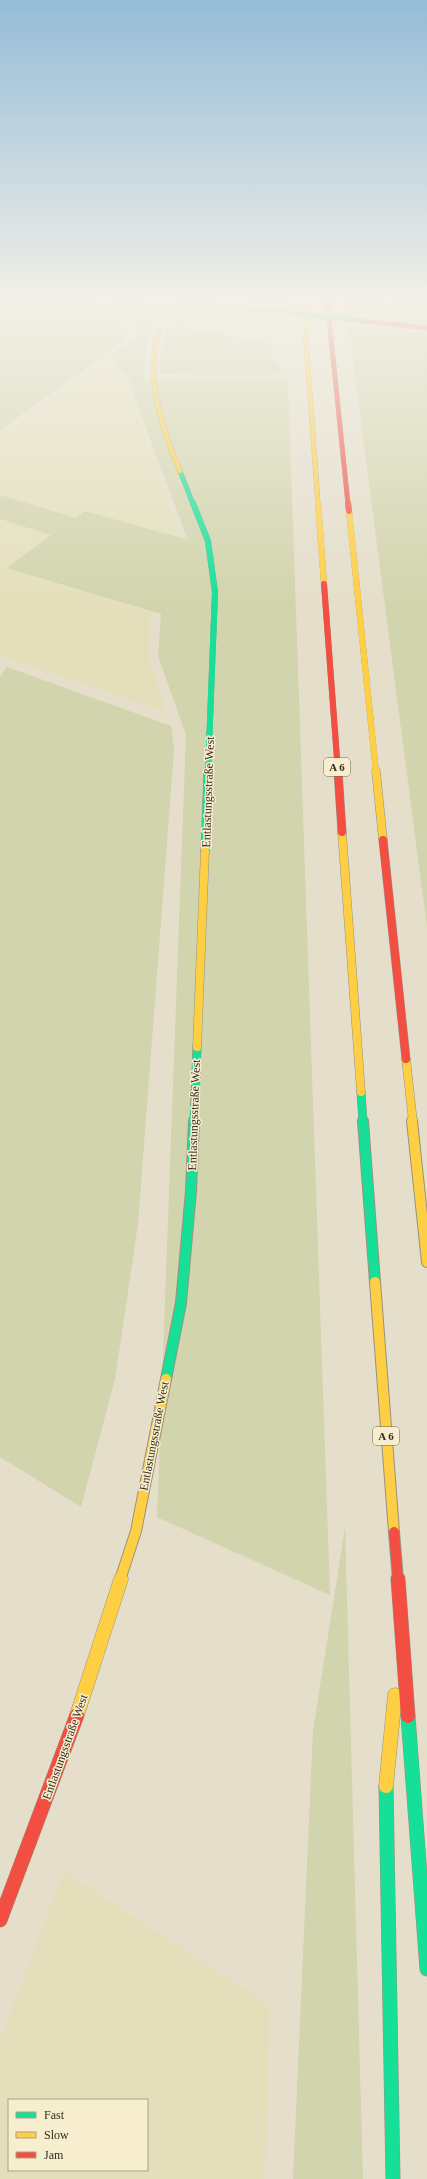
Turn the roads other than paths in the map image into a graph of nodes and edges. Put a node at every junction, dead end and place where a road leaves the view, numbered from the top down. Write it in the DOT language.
graph roads {
  1 [pos="155,401"];
  2 [pos="310,401"];
  3 [pos="338,401"];
  4 [pos="427,1262"];
  5 [pos="400,1636"];
  6 [pos="0,1920"];
  7 [pos="427,1968"];
  8 [pos="394,2179"];
  1 -- 6 [label="main road, Entlastungsstraße West"];
  2 -- 5 [label="main road, A 6"];
  3 -- 4 [label="main road"];
  5 -- 7 [label="main road, A 6"];
  5 -- 8 [label="main road"];
}
